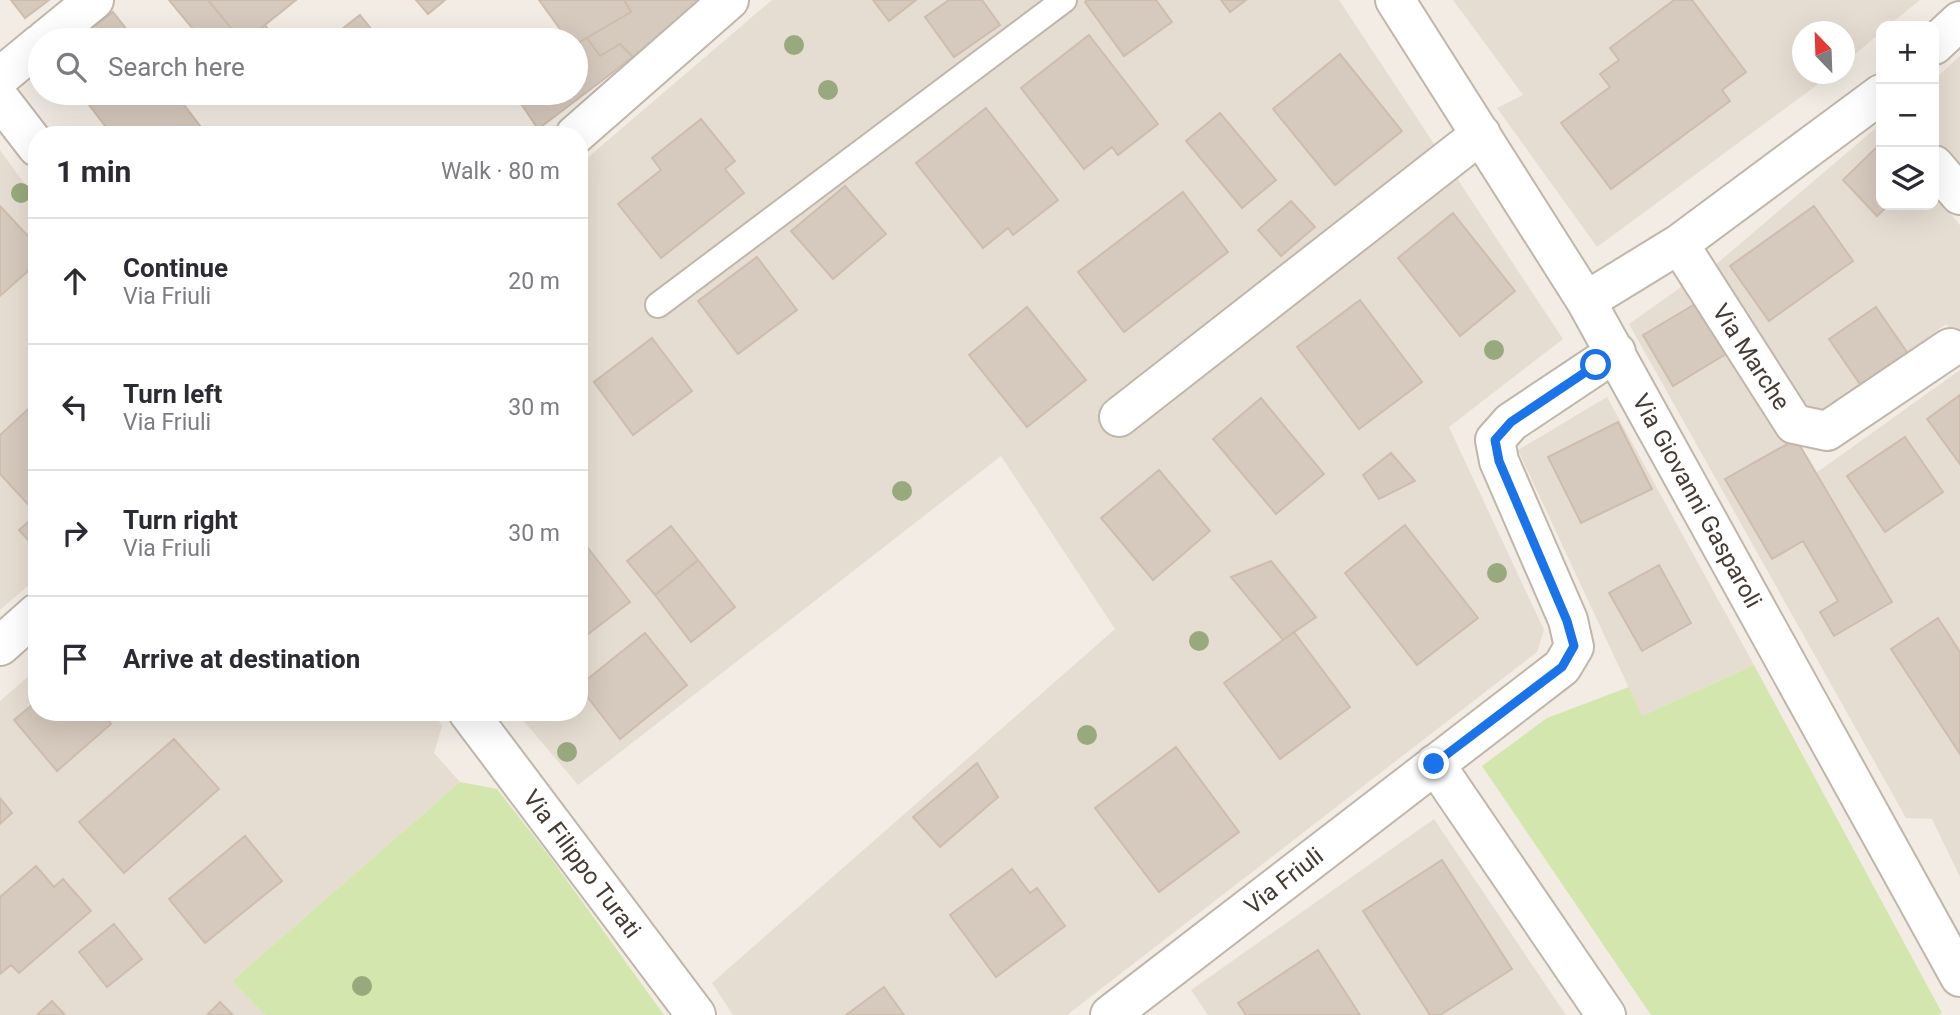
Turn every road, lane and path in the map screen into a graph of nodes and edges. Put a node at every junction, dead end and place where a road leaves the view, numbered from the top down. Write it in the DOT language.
graph roads {
  1 [pos="94,0"];
  2 [pos="729,0"];
  3 [pos="1064,0"];
  4 [pos="1395,0"];
  5 [pos="1960,20"];
  6 [pos="60,28"];
  7 [pos="1939,40"];
  8 [pos="28,54"];
  9 [pos="0,77"];
  10 [pos="0,99"];
  11 [pos="1876,102"];
  12 [pos="585,126"];
  13 [pos="1482,134"];
  14 [pos="28,135"];
  15 [pos="1939,171"];
  16 [pos="1960,195"];
  17 [pos="1679,244"];
  18 [pos="1586,301"];
  19 [pos="658,305"];
  20 [pos="1950,348"];
  21 [pos="1616,352"];
  22 [pos="1119,417"];
  23 [pos="28,621"];
  24 [pos="0,646"];
  25 [pos="475,721"];
  26 [pos="1434,764"];
  27 [pos="1960,977"];
  28 [pos="1129,1009"];
  29 [pos="696,1015"];
  30 [pos="1606,1015"];
  1 -- 6 [label="street"];
  2 -- 12 [label="street"];
  3 -- 19 [label="lane"];
  4 -- 13 [label="street, Via Giovanni Gasparoli"];
  5 -- 7 [label="street"];
  8 -- 9 [label="street"];
  10 -- 14 [label="street"];
  11 -- 17 [label="street"];
  13 -- 18 [label="street, Via Giovanni Gasparoli"];
  13 -- 22 [label="street"];
  15 -- 16 [label="street"];
  17 -- 18 [label="street"];
  17 -- 20 [label="street, Via Marche"];
  18 -- 21 [label="street, Via Giovanni Gasparoli"];
  21 -- 26 [label="street, Via Friuli"];
  21 -- 27 [label="street, Via Giovanni Gasparoli"];
  23 -- 24 [label="street"];
  25 -- 29 [label="street, Via Filippo Turati"];
  26 -- 28 [label="street, Via Friuli"];
  26 -- 30 [label="street"];
}
